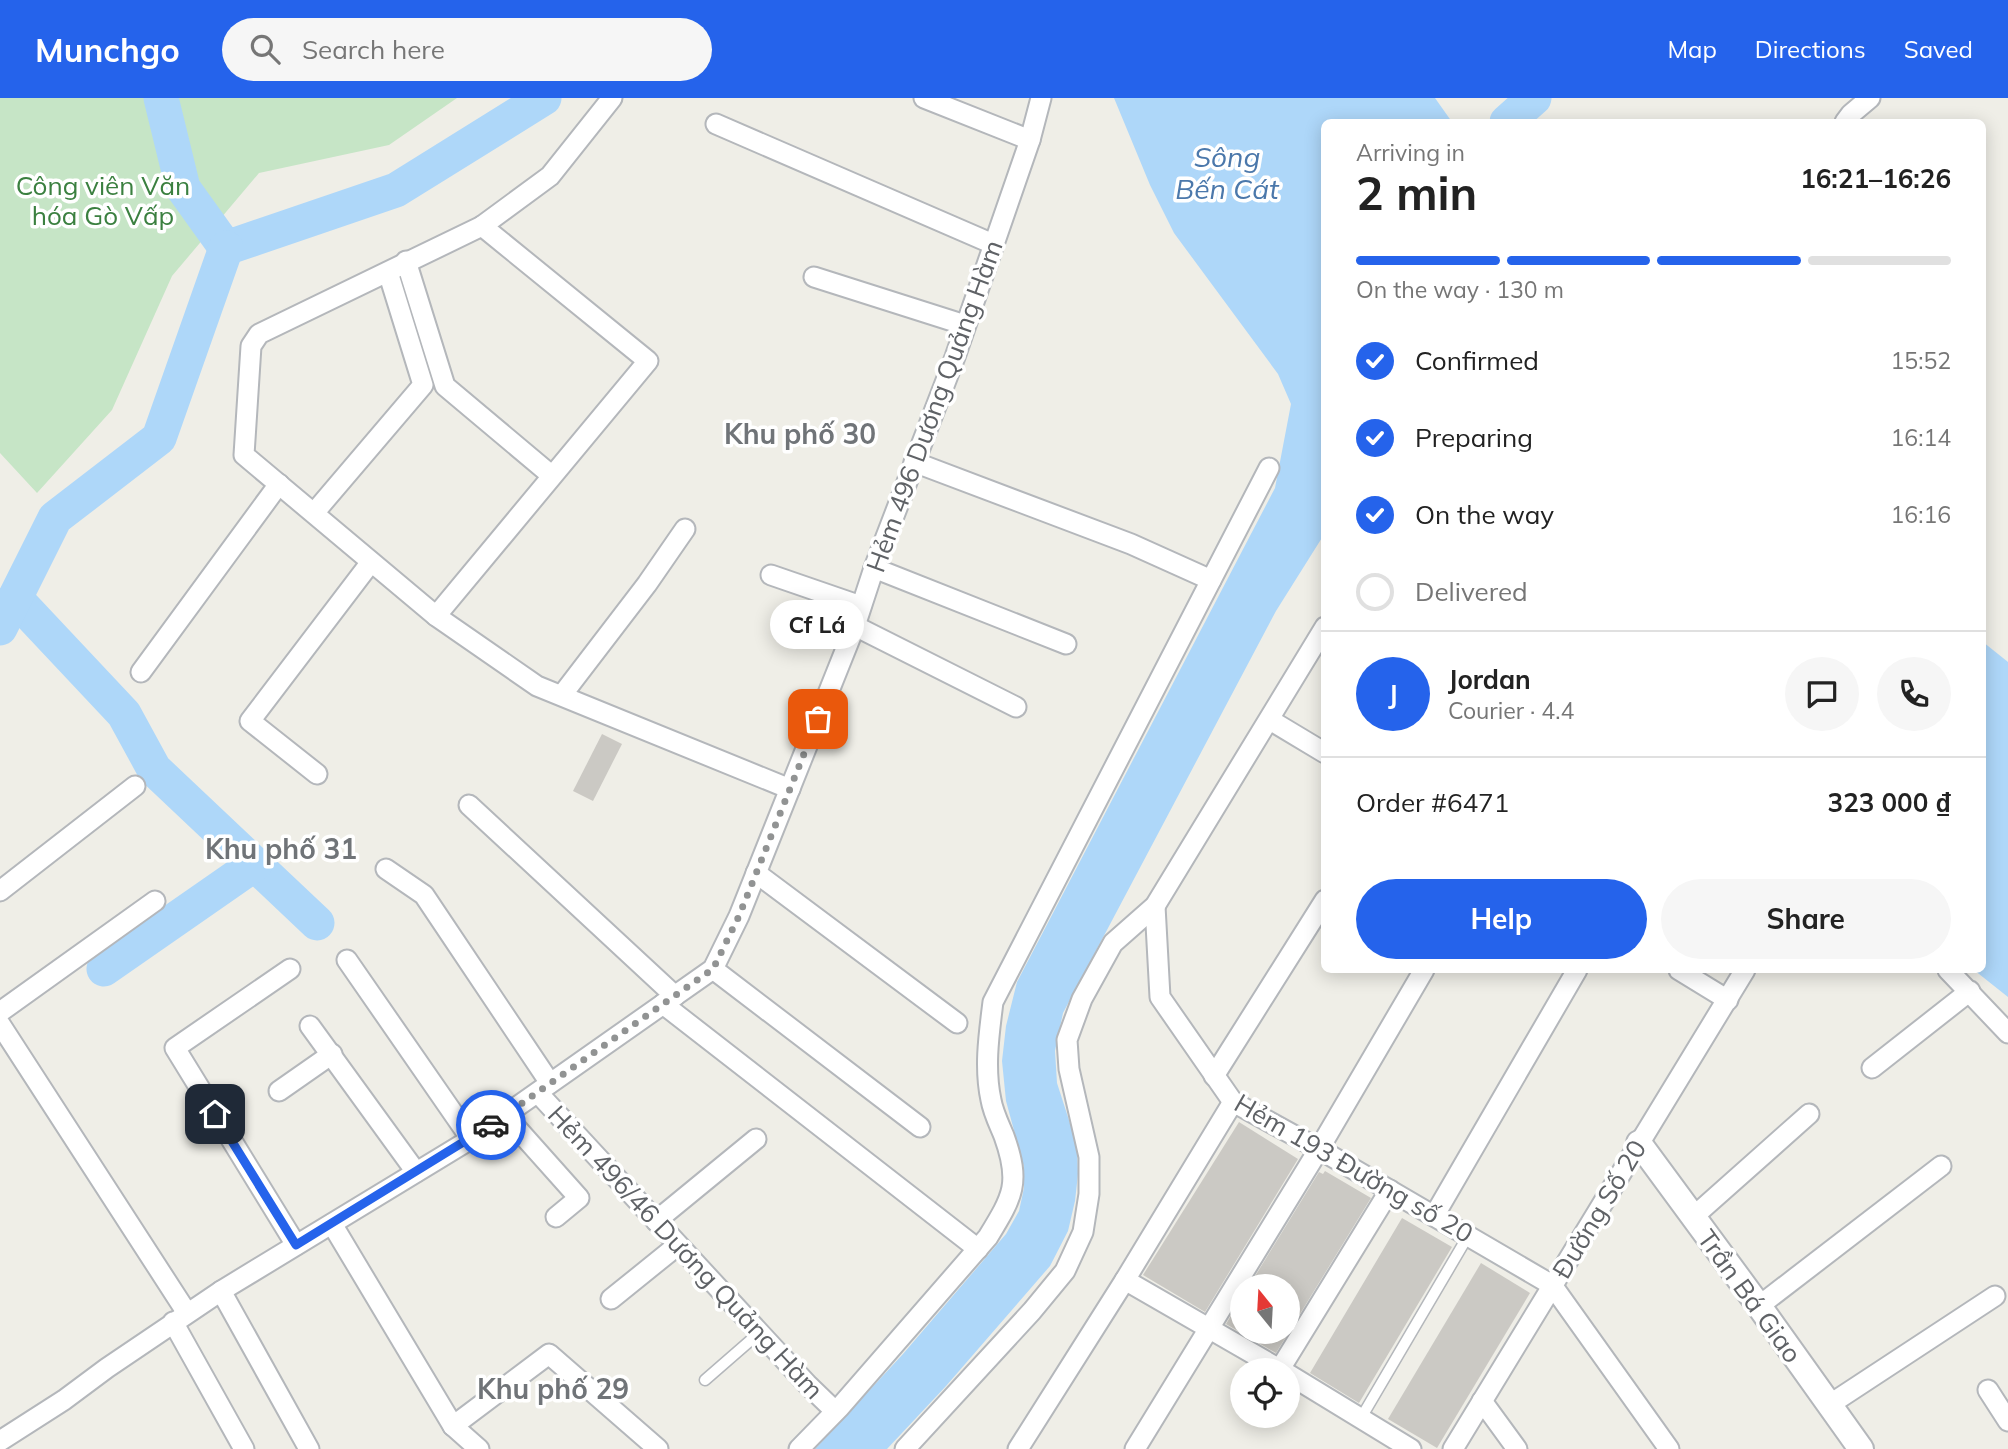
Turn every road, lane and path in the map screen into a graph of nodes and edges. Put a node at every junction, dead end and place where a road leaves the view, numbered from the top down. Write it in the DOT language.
graph roads {
  1 [pos="612,98"];
  2 [pos="924,98"];
  3 [pos="1041,98"];
  4 [pos="1870,98"];
  5 [pos="1847,119"];
  6 [pos="716,124"];
  7 [pos="1030,140"];
  8 [pos="482,226"];
  9 [pos="993,244"];
  10 [pos="406,261"];
  11 [pos="388,272"];
  12 [pos="814,277"];
  13 [pos="965,325"];
  14 [pos="423,384"];
  15 [pos="444,386"];
  16 [pos="914,462"];
  17 [pos="1269,468"];
  18 [pos="551,475"];
  19 [pos="279,484"];
  20 [pos="314,513"];
  21 [pos="685,530"];
  22 [pos="371,562"];
  23 [pos="874,568"];
  24 [pos="771,575"];
  25 [pos="1211,580"];
  26 [pos="862,606"];
  27 [pos="436,616"];
  28 [pos="855,626"];
  29 [pos="1321,634"];
  30 [pos="1066,644"];
  31 [pos="141,672"];
  32 [pos="562,695"];
  33 [pos="1016,707"];
  34 [pos="1270,720"];
  35 [pos="1321,751"];
  36 [pos="317,774"];
  37 [pos="135,786"];
  38 [pos="790,789"];
  39 [pos="469,805"];
  40 [pos="386,869"];
  41 [pos="756,873"];
  42 [pos="0,891"];
  43 [pos="155,901"];
  44 [pos="1154,906"];
  45 [pos="1321,906"];
  46 [pos="347,960"];
  47 [pos="290,969"];
  48 [pos="713,969"];
  49 [pos="1422,973"];
  50 [pos="1575,973"];
  51 [pos="1684,973"];
  52 [pos="1743,973"];
  53 [pos="1951,973"];
  54 [pos="1970,991"];
  55 [pos="669,1000"];
  56 [pos="1728,1000"];
  57 [pos="0,1012"];
  58 [pos="957,1023"];
  59 [pos="0,1024"];
  60 [pos="310,1026"];
  61 [pos="2008,1032"];
  62 [pos="331,1054"];
  63 [pos="1872,1068"];
  64 [pos="1214,1076"];
  65 [pos="544,1088"];
  66 [pos="279,1091"];
  67 [pos="1233,1102"];
  68 [pos="1809,1114"];
  69 [pos="505,1115"];
  70 [pos="920,1127"];
  71 [pos="471,1139"];
  72 [pos="756,1139"];
  73 [pos="1639,1143"];
  74 [pos="1319,1149"];
  75 [pos="1941,1166"];
  76 [pos="416,1172"];
  77 [pos="1390,1190"];
  78 [pos="1434,1216"];
  79 [pos="556,1217"];
  80 [pos="1692,1217"];
  81 [pos="656,1221"];
  82 [pos="332,1224"];
  83 [pos="1468,1236"];
  84 [pos="296,1245"];
  85 [pos="678,1245"];
  86 [pos="978,1249"];
  87 [pos="1125,1280"];
  88 [pos="1552,1285"];
  89 [pos="221,1290"];
  90 [pos="1995,1296"];
  91 [pos="611,1299"];
  92 [pos="1759,1306"];
  93 [pos="180,1317"];
  94 [pos="1208,1327"];
  95 [pos="759,1333"];
  96 [pos="1261,1358"];
  97 [pos="1288,1358"];
  98 [pos="705,1380"];
  99 [pos="1300,1381"];
  100 [pos="1987,1390"];
  101 [pos="1482,1401"];
  102 [pos="1829,1405"];
  103 [pos="835,1412"];
  104 [pos="1361,1419"];
  105 [pos="2008,1421"];
  106 [pos="453,1426"];
  107 [pos="5,1439"];
  108 [pos="244,1449"];
  109 [pos="309,1449"];
  110 [pos="479,1449"];
  111 [pos="658,1449"];
  112 [pos="799,1449"];
  113 [pos="905,1449"];
  114 [pos="1018,1449"];
  115 [pos="1135,1449"];
  116 [pos="1412,1449"];
  117 [pos="1452,1449"];
  118 [pos="1517,1449"];
  119 [pos="1669,1449"];
  120 [pos="1861,1449"];
  1 -- 8 [label="street"];
  2 -- 7 [label="street"];
  3 -- 7 [label="street, Hẻm 496 Dương Quảng Hàm"];
  4 -- 5 [label="street"];
  6 -- 9 [label="street"];
  7 -- 9 [label="street, Hẻm 496 Dương Quảng Hàm"];
  8 -- 10 [label="street"];
  8 -- 18 [label="street"];
  9 -- 13 [label="street, Hẻm 496 Dương Quảng Hàm"];
  10 -- 11 [label="street"];
  10 -- 15 [label="street"];
  11 -- 14 [label="street"];
  11 -- 19 [label="street"];
  12 -- 13 [label="street"];
  13 -- 16 [label="street, Hẻm 496 Dương Quảng Hàm"];
  14 -- 15 [label="street"];
  14 -- 20 [label="street"];
  15 -- 18 [label="street"];
  16 -- 23 [label="street, Hẻm 496 Dương Quảng Hàm"];
  16 -- 25 [label="street"];
  17 -- 25 [label="street"];
  18 -- 27 [label="street"];
  19 -- 20 [label="street"];
  19 -- 31 [label="street"];
  20 -- 22 [label="street"];
  21 -- 32 [label="street"];
  22 -- 27 [label="street"];
  22 -- 36 [label="street"];
  23 -- 26 [label="street, Hẻm 496 Dương Quảng Hàm"];
  23 -- 30 [label="street"];
  24 -- 26 [label="street"];
  25 -- 86 [label="street"];
  26 -- 28 [label="street, Hẻm 496 Dương Quảng Hàm"];
  27 -- 32 [label="street"];
  28 -- 33 [label="street"];
  28 -- 38 [label="street, Hẻm 496 Dương Quảng Hàm"];
  29 -- 34 [label="street"];
  32 -- 38 [label="street"];
  34 -- 35 [label="street"];
  34 -- 44 [label="street"];
  37 -- 42 [label="street"];
  38 -- 41 [label="street, Hẻm 496 Dương Quảng Hàm"];
  39 -- 55 [label="street"];
  40 -- 65 [label="street, Hẻm 496/46 Dương Quảng Hàm"];
  41 -- 48 [label="street, Hẻm 496 Dương Quảng Hàm"];
  41 -- 58 [label="street"];
  43 -- 57 [label="street"];
  44 -- 64 [label="street, Hẻm 193 Đường số 20"];
  44 -- 113 [label="street"];
  45 -- 64 [label="street"];
  46 -- 71 [label="street"];
  47 -- 84 [label="street"];
  48 -- 55 [label="street"];
  48 -- 70 [label="street"];
  49 -- 74 [label="street"];
  50 -- 78 [label="street"];
  51 -- 56 [label="street"];
  52 -- 56 [label="street, Đường Số 20"];
  53 -- 54 [label="street"];
  54 -- 61 [label="street"];
  54 -- 63 [label="street"];
  55 -- 65 [label="street"];
  55 -- 86 [label="street"];
  56 -- 73 [label="street, Đường Số 20"];
  59 -- 93 [label="street"];
  60 -- 62 [label="street"];
  62 -- 66 [label="street"];
  62 -- 76 [label="street"];
  64 -- 67 [label="street, Hẻm 193 Đường số 20"];
  65 -- 69 [label="street"];
  65 -- 81 [label="street, Hẻm 496/46 Dương Quảng Hàm"];
  67 -- 74 [label="street, Hẻm 193 Đường số 20"];
  67 -- 87 [label="street"];
  68 -- 80 [label="street"];
  69 -- 71 [label="street"];
  69 -- 79 [label="street"];
  71 -- 76 [label="street"];
  72 -- 81 [label="street"];
  73 -- 80 [label="street, Trần Bá Giao"];
  73 -- 88 [label="street, Đường Số 20"];
  74 -- 77 [label="street, Hẻm 193 Đường số 20"];
  74 -- 94 [label="street"];
  75 -- 92 [label="street"];
  76 -- 82 [label="street"];
  77 -- 78 [label="street, Hẻm 193 Đường số 20"];
  77 -- 97 [label="street"];
  78 -- 83 [label="street, Hẻm 193 Đường số 20"];
  80 -- 92 [label="street, Trần Bá Giao"];
  81 -- 85 [label="street, Hẻm 496/46 Dương Quảng Hàm"];
  82 -- 84 [label="street"];
  82 -- 106 [label="street"];
  83 -- 88 [label="street, Hẻm 193 Đường số 20"];
  83 -- 104 [label="lane"];
  84 -- 89 [label="street"];
  85 -- 91 [label="street"];
  85 -- 95 [label="street, Hẻm 496/46 Dương Quảng Hàm"];
  86 -- 103 [label="street"];
  87 -- 94 [label="street"];
  87 -- 114 [label="street"];
  88 -- 101 [label="street, Đường Số 20"];
  88 -- 119 [label="street"];
  89 -- 93 [label="street"];
  89 -- 109 [label="street"];
  90 -- 102 [label="street"];
  92 -- 102 [label="street, Trần Bá Giao"];
  93 -- 107 [label="street"];
  93 -- 108 [label="street"];
  94 -- 96 [label="street"];
  94 -- 115 [label="street"];
  95 -- 98 [label="lane"];
  95 -- 103 [label="street, Hẻm 496/46 Dương Quảng Hàm"];
  99 -- 104 [label="street"];
  100 -- 105 [label="street"];
  101 -- 117 [label="street, Đường Số 20"];
  101 -- 118 [label="street"];
  102 -- 120 [label="street, Trần Bá Giao"];
  103 -- 112 [label="street"];
  104 -- 116 [label="street"];
  106 -- 110 [label="street"];
  106 -- 111 [label="street"];
}
